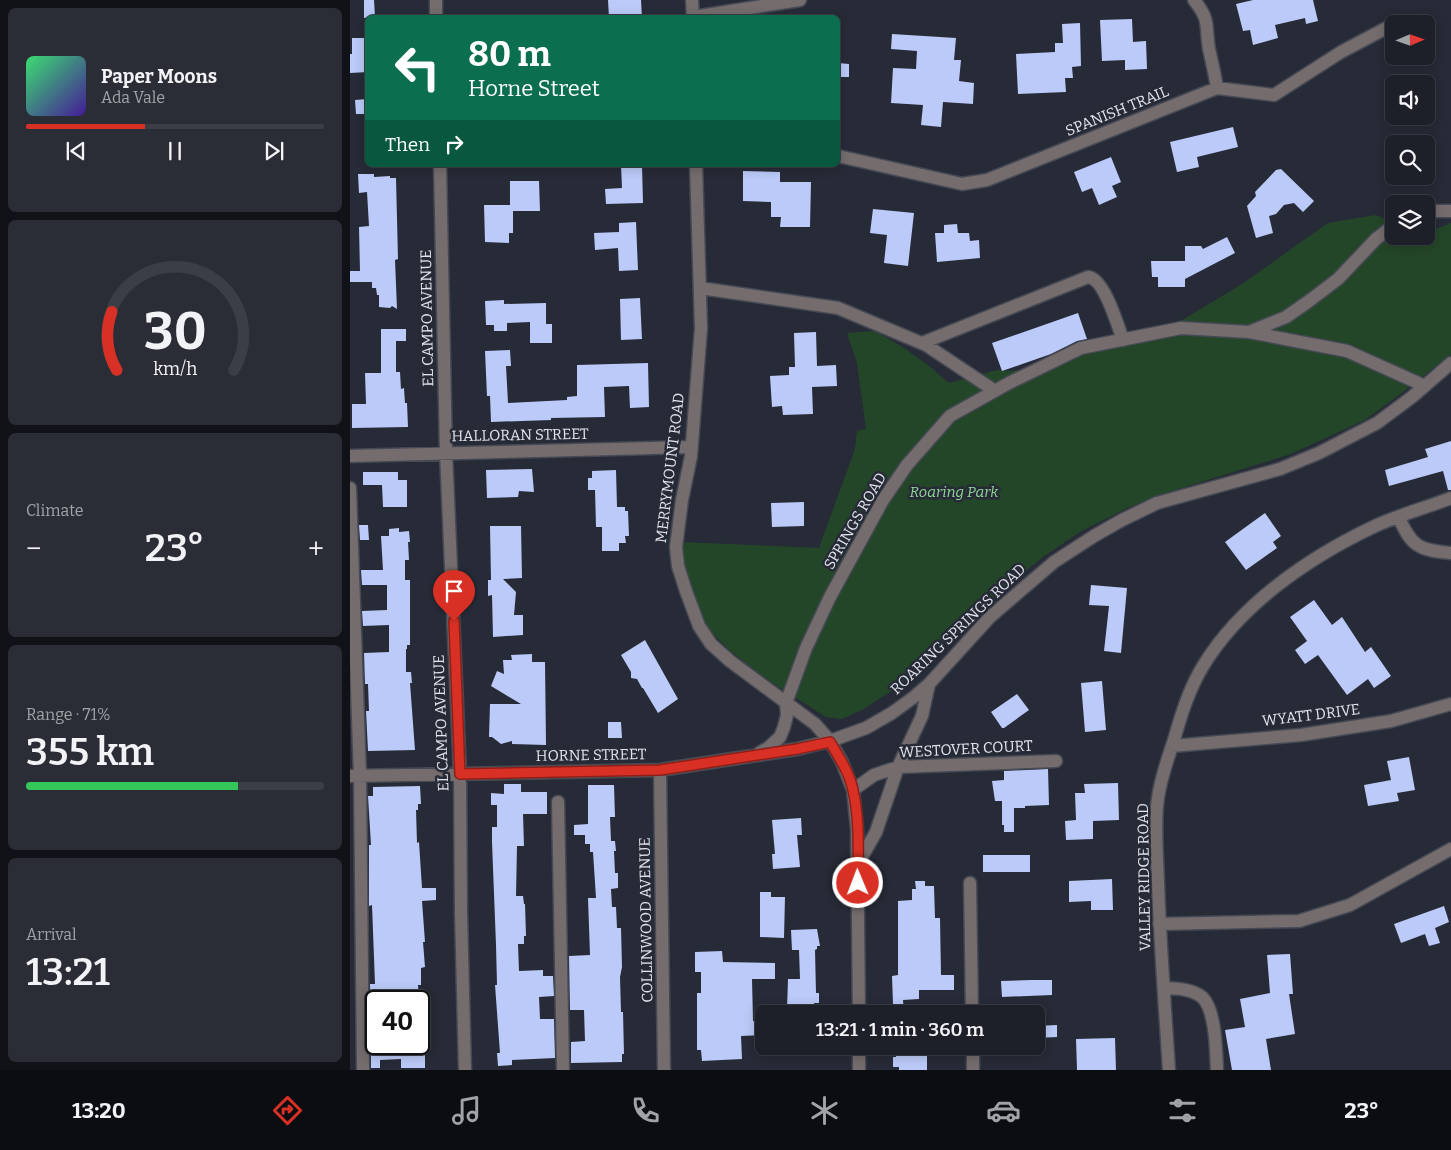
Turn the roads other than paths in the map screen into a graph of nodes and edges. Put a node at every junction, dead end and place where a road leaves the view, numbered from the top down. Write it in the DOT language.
graph roads {
  1 [pos="436,0"];
  2 [pos="692,0"];
  3 [pos="800,0"];
  4 [pos="1194,0"];
  5 [pos="436,15"];
  6 [pos="693,15"];
  7 [pos="706,15"];
  8 [pos="1385,28"];
  9 [pos="1217,88"];
  10 [pos="840,156"];
  11 [pos="440,167"];
  12 [pos="696,167"];
  13 [pos="1435,211"];
  14 [pos="1451,211"];
  15 [pos="1385,232"];
  16 [pos="700,288"];
  17 [pos="1249,332"];
  18 [pos="1123,340"];
  19 [pos="922,343"];
  20 [pos="1451,363"];
  21 [pos="1425,386"];
  22 [pos="995,391"];
  23 [pos="691,447"];
  24 [pos="446,452"];
  25 [pos="350,456"];
  26 [pos="350,488"];
  27 [pos="1451,498"];
  28 [pos="1399,518"];
  29 [pos="1451,553"];
  30 [pos="929,684"];
  31 [pos="786,703"];
  32 [pos="1451,704"];
  33 [pos="830,742"];
  34 [pos="1172,746"];
  35 [pos="756,755"];
  36 [pos="1056,761"];
  37 [pos="898,767"];
  38 [pos="660,770"];
  39 [pos="460,774"];
  40 [pos="355,776"];
  41 [pos="853,790"];
  42 [pos="558,802"];
  43 [pos="1451,849"];
  44 [pos="858,865"];
  45 [pos="970,883"];
  46 [pos="1159,924"];
  47 [pos="1164,988"];
  48 [pos="859,1005"];
  49 [pos="972,1005"];
  50 [pos="859,1055"];
  51 [pos="973,1055"];
  52 [pos="363,1070"];
  53 [pos="465,1070"];
  54 [pos="563,1070"];
  55 [pos="664,1070"];
  56 [pos="859,1070"];
  57 [pos="973,1070"];
  58 [pos="1169,1070"];
  59 [pos="1216,1070"];
  1 -- 5 [label="street"];
  2 -- 6 [label="street"];
  3 -- 7 [label="street"];
  4 -- 9 [label="street"];
  8 -- 9 [label="street, SPANISH TRAIL"];
  9 -- 10 [label="street, SPANISH TRAIL"];
  11 -- 24 [label="street, EL CAMPO AVENUE"];
  12 -- 16 [label="street, MERRYMOUNT ROAD"];
  13 -- 14 [label="street"];
  15 -- 17 [label="street, SPRINGS ROAD"];
  16 -- 19 [label="street"];
  16 -- 23 [label="street, MERRYMOUNT ROAD"];
  17 -- 18 [label="street, SPRINGS ROAD"];
  17 -- 21 [label="street, SPRINGS ROAD"];
  18 -- 19 [label="street"];
  18 -- 22 [label="street, SPRINGS ROAD"];
  19 -- 22 [label="street"];
  20 -- 21 [label="street, ROARING SPRINGS ROAD"];
  21 -- 30 [label="street, ROARING SPRINGS ROAD"];
  22 -- 31 [label="street, SPRINGS ROAD"];
  23 -- 24 [label="street, HALLORAN STREET"];
  23 -- 31 [label="street, MERRYMOUNT ROAD"];
  24 -- 25 [label="street, HALLORAN STREET"];
  24 -- 39 [label="street, EL CAMPO AVENUE"];
  26 -- 40 [label="street"];
  27 -- 28 [label="street, VALLEY RIDGE ROAD"];
  28 -- 29 [label="street"];
  28 -- 34 [label="street, VALLEY RIDGE ROAD"];
  30 -- 33 [label="street, ROARING SPRINGS ROAD"];
  30 -- 37 [label="street"];
  31 -- 33 [label="street, MERRYMOUNT ROAD"];
  31 -- 35 [label="street, SPRINGS ROAD"];
  32 -- 34 [label="street, WYATT DRIVE"];
  33 -- 35 [label="street, HORNE STREET"];
  33 -- 41 [label="street, MERRYMOUNT ROAD"];
  34 -- 46 [label="street, VALLEY RIDGE ROAD"];
  35 -- 38 [label="street, HORNE STREET"];
  36 -- 37 [label="street, WESTOVER COURT"];
  37 -- 41 [label="street, WESTOVER COURT"];
  37 -- 44 [label="street"];
  38 -- 39 [label="street, HORNE STREET"];
  38 -- 55 [label="street, COLLINWOOD AVENUE"];
  39 -- 40 [label="street, HORNE STREET"];
  39 -- 53 [label="street, EL CAMPO AVENUE"];
  40 -- 52 [label="street"];
  41 -- 44 [label="street, MERRYMOUNT ROAD"];
  42 -- 54 [label="street"];
  43 -- 46 [label="street"];
  44 -- 48 [label="street, MERRYMOUNT ROAD"];
  45 -- 49 [label="street"];
  46 -- 47 [label="street, VALLEY RIDGE ROAD"];
  47 -- 58 [label="street, VALLEY RIDGE ROAD"];
  47 -- 59 [label="street"];
  50 -- 56 [label="street"];
  51 -- 57 [label="street"];
}
